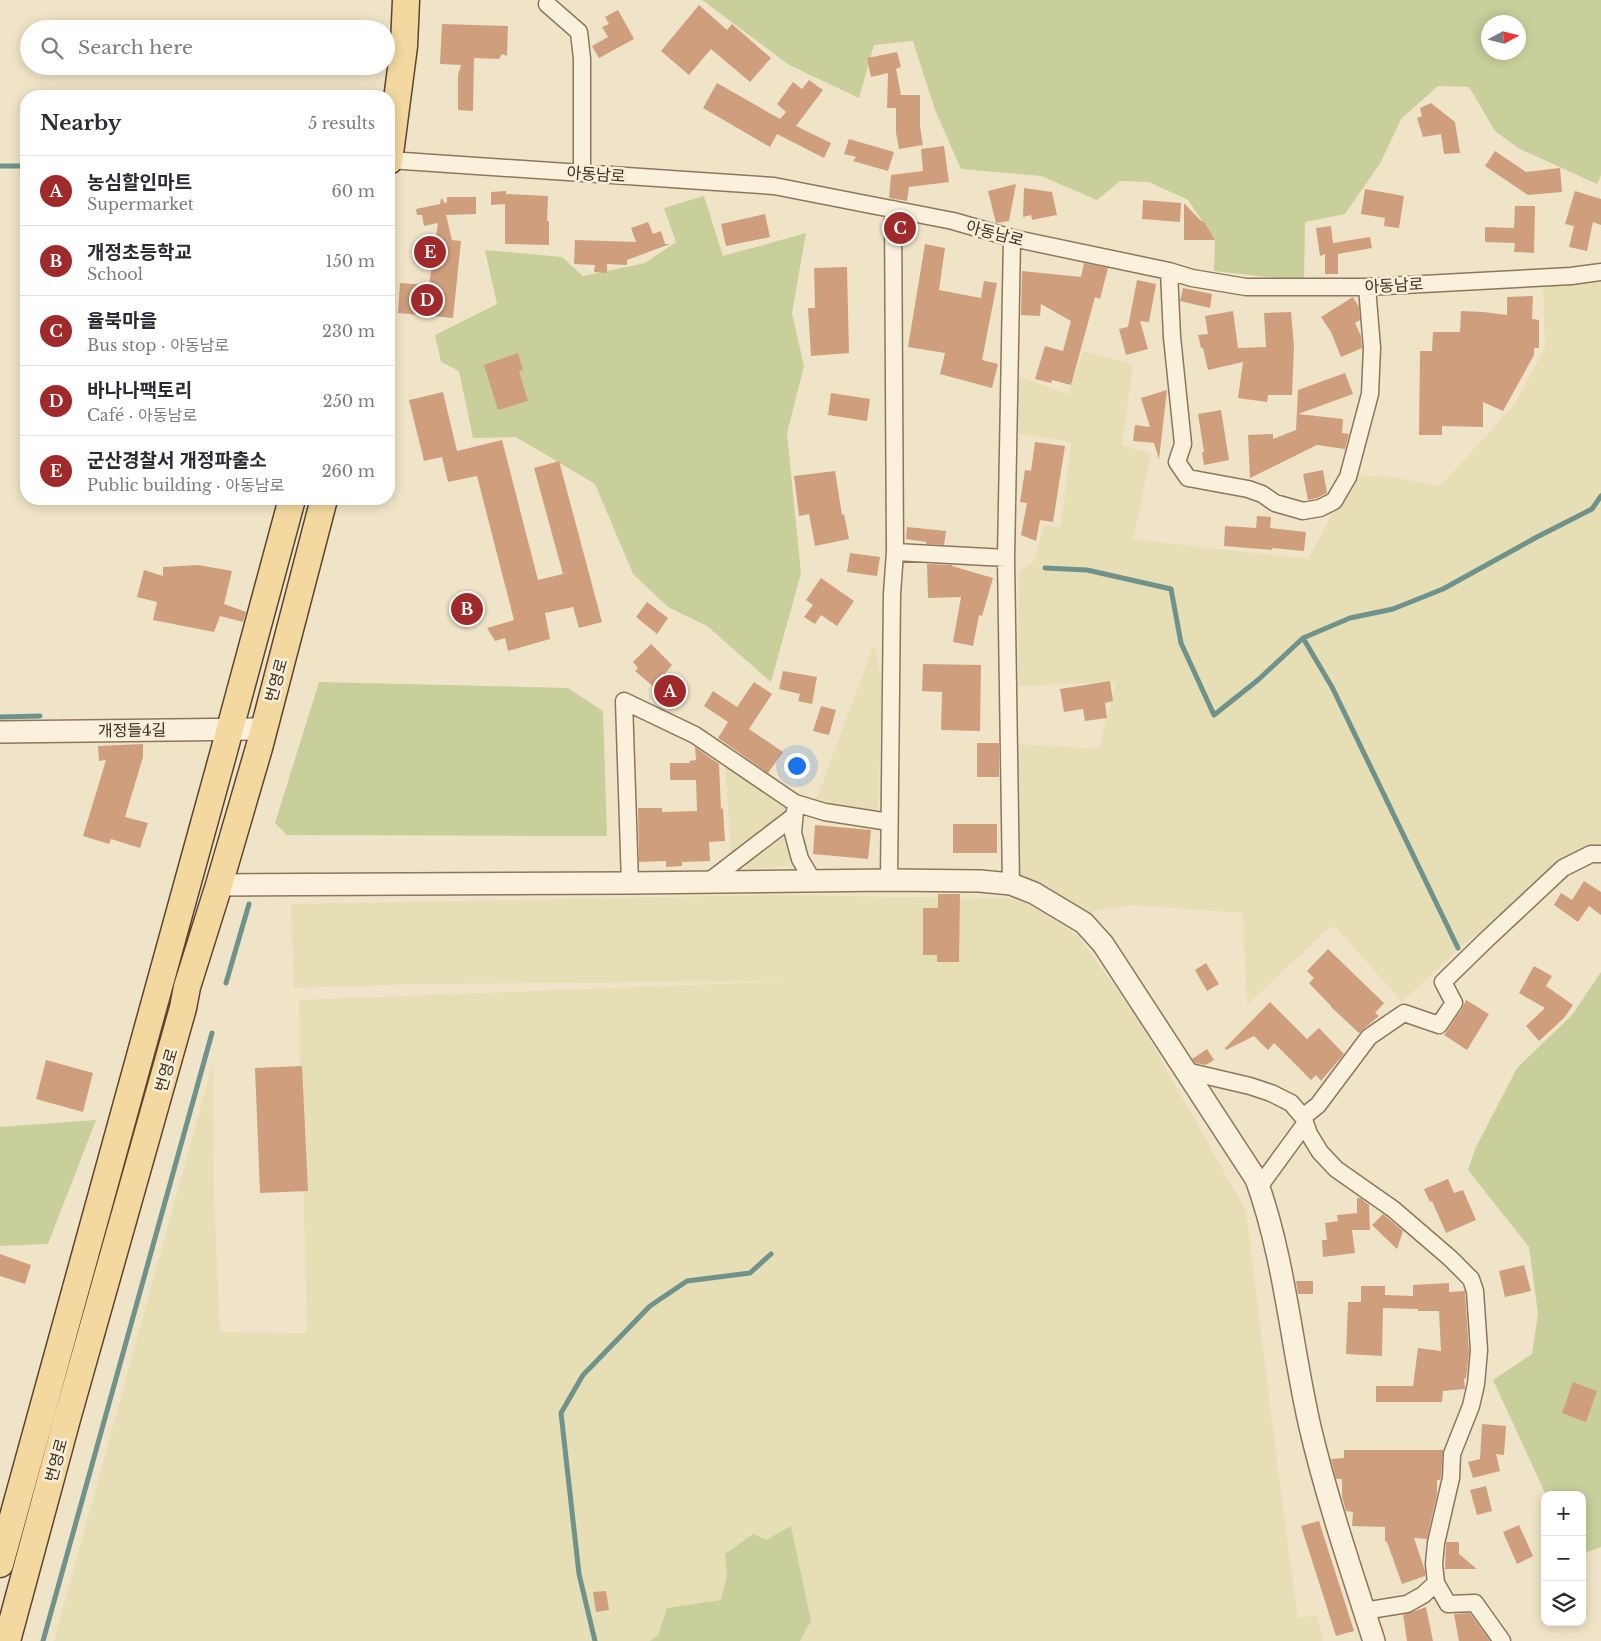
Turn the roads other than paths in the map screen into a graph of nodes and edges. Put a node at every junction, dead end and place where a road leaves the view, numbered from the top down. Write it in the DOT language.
graph roads {
  1 [pos="406,0"];
  2 [pos="547,4"];
  3 [pos="395,115"];
  4 [pos="395,161"];
  5 [pos="582,173"];
  6 [pos="893,209"];
  7 [pos="1012,238"];
  8 [pos="1169,270"];
  9 [pos="1601,272"];
  10 [pos="1367,287"];
  11 [pos="290,505"];
  12 [pos="322,505"];
  13 [pos="895,552"];
  14 [pos="1006,558"];
  15 [pos="230,728"];
  16 [pos="264,729"];
  17 [pos="0,732"];
  18 [pos="795,809"];
  19 [pos="889,822"];
  20 [pos="1601,854"];
  21 [pos="889,880"];
  22 [pos="813,881"];
  23 [pos="708,882"];
  24 [pos="630,883"];
  25 [pos="1011,884"];
  26 [pos="219,885"];
  27 [pos="1186,1071"];
  28 [pos="1304,1120"];
  29 [pos="1259,1188"];
  30 [pos="0,1564"];
  31 [pos="1436,1583"];
  32 [pos="1364,1611"];
  33 [pos="7,1641"];
  34 [pos="1374,1641"];
  35 [pos="1502,1641"];
  1 -- 3 [label="main road"];
  2 -- 5 [label="street"];
  4 -- 5 [label="street, 아동남로"];
  5 -- 6 [label="street, 아동남로"];
  6 -- 7 [label="street, 아동남로"];
  6 -- 13 [label="street"];
  7 -- 8 [label="street, 아동남로"];
  7 -- 14 [label="street"];
  8 -- 10 [label="street, 아동남로"];
  8 -- 10 [label="street"];
  9 -- 10 [label="street, 아동남로"];
  11 -- 15 [label="main road, 번영로"];
  12 -- 16 [label="main road, 번영로"];
  13 -- 14 [label="street"];
  13 -- 19 [label="street"];
  14 -- 25 [label="street"];
  15 -- 16 [label="street, 개정들4길"];
  15 -- 17 [label="street, 개정들4길"];
  15 -- 30 [label="main road, 번영로"];
  16 -- 26 [label="main road, 번영로"];
  18 -- 19 [label="street"];
  18 -- 22 [label="street"];
  18 -- 23 [label="street"];
  18 -- 24 [label="street"];
  19 -- 21 [label="street"];
  20 -- 28 [label="street"];
  21 -- 22 [label="street"];
  21 -- 25 [label="street"];
  22 -- 23 [label="street"];
  23 -- 24 [label="street"];
  24 -- 26 [label="street"];
  25 -- 27 [label="street"];
  26 -- 33 [label="main road, 번영로"];
  27 -- 28 [label="street"];
  27 -- 29 [label="street"];
  28 -- 29 [label="street"];
  28 -- 31 [label="street"];
  29 -- 32 [label="street"];
  31 -- 32 [label="street"];
  31 -- 35 [label="street"];
  32 -- 34 [label="street"];
}
